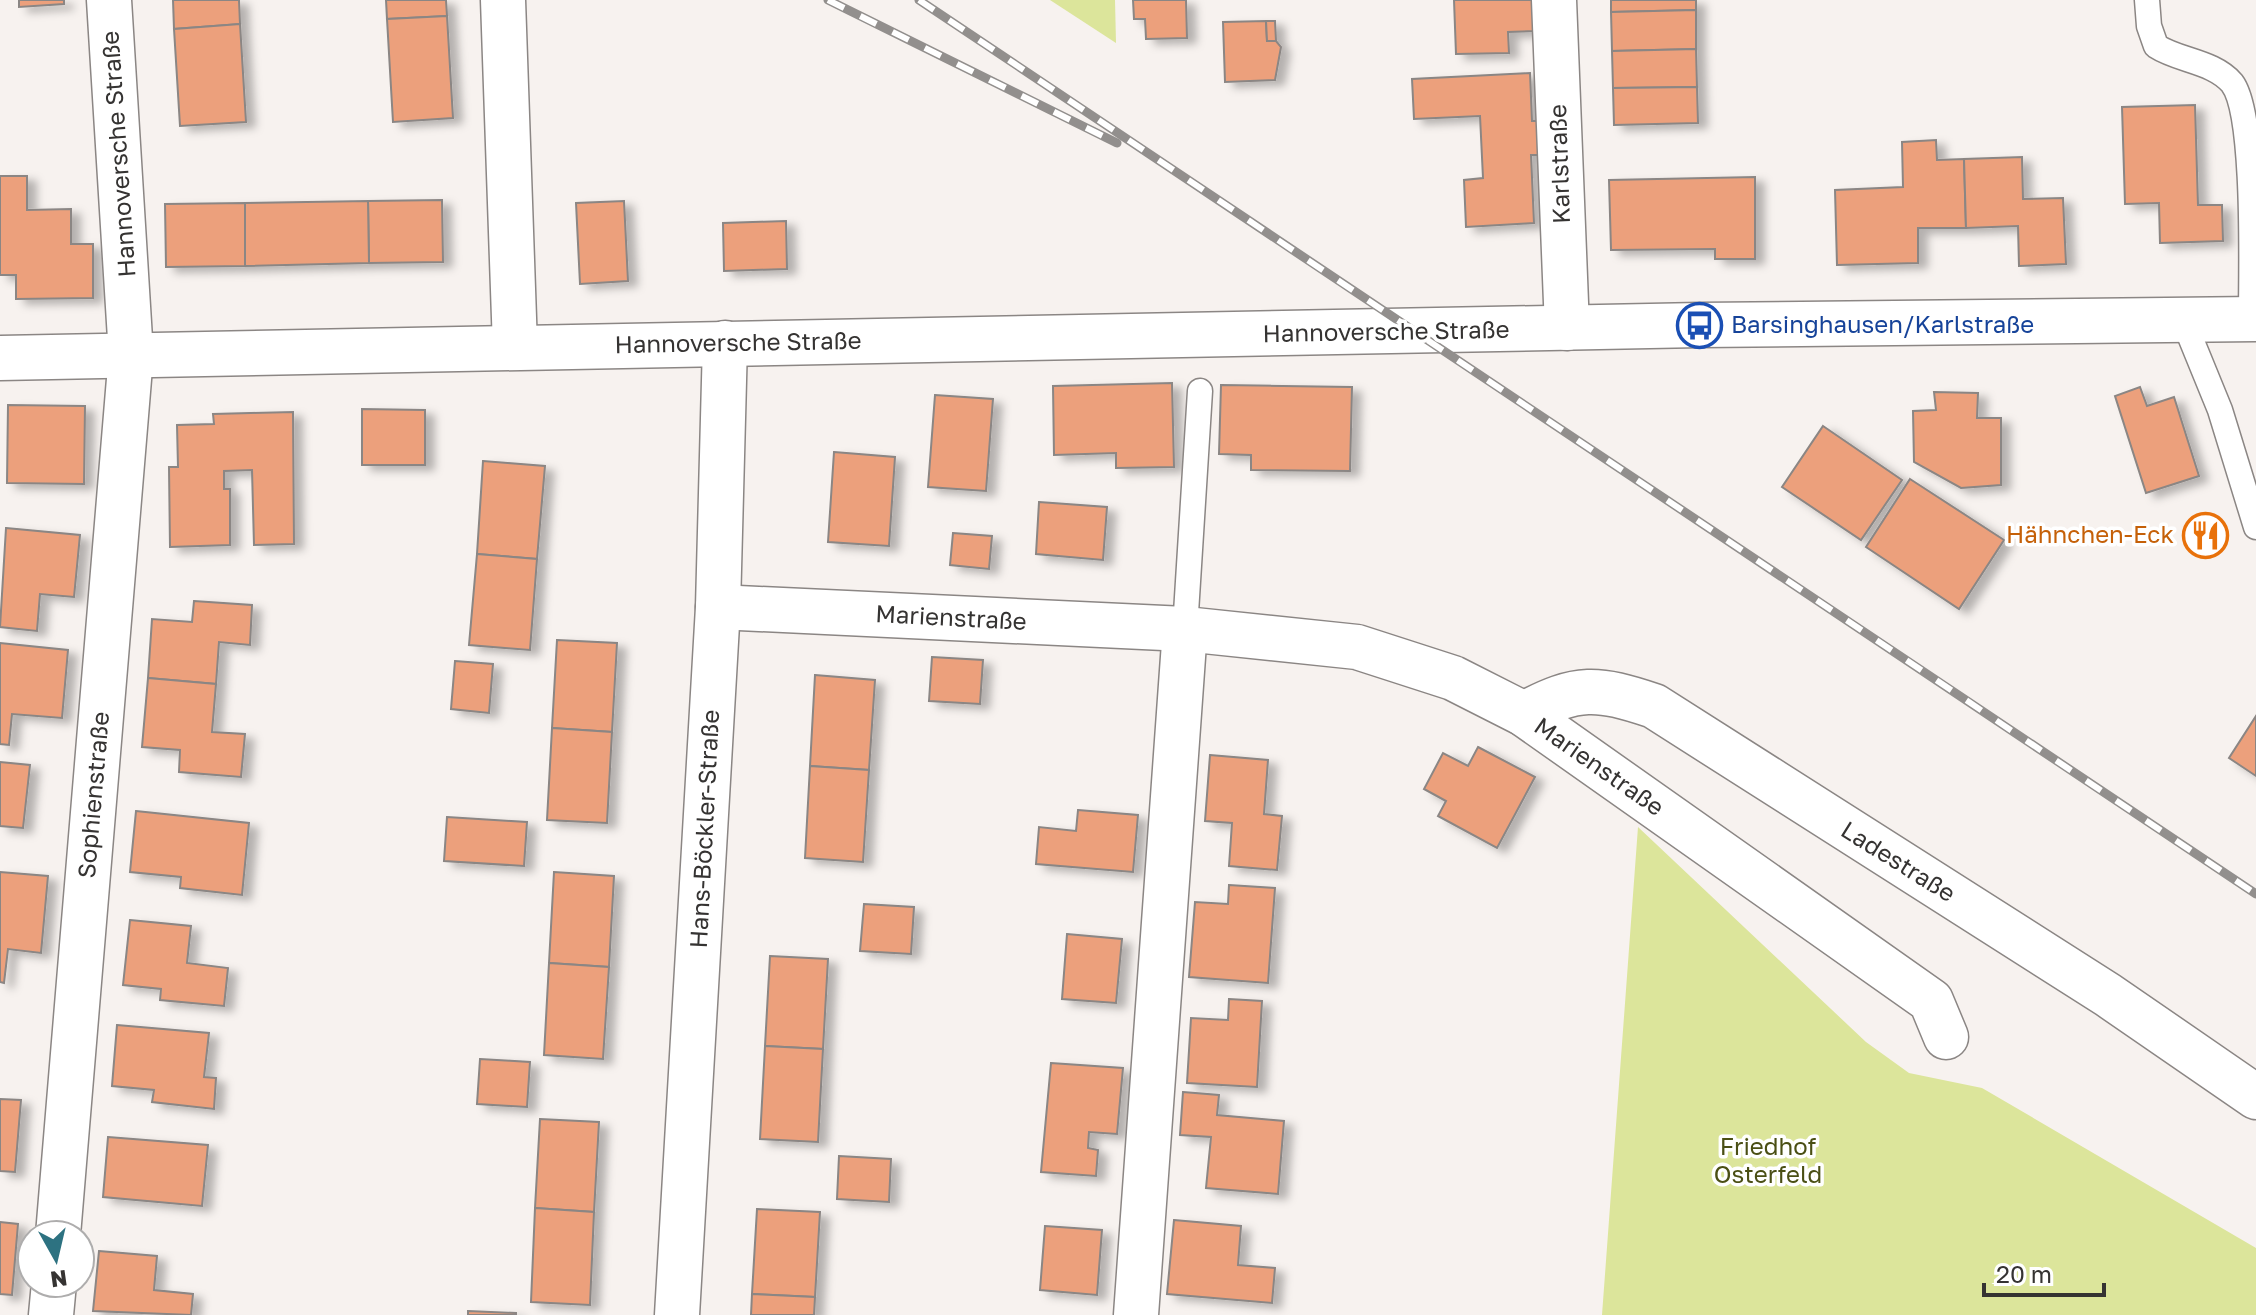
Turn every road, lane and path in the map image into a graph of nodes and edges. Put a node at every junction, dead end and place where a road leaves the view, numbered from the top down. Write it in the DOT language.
graph roads {
  1 [pos="109,0"];
  2 [pos="503,0"];
  3 [pos="1554,0"];
  4 [pos="2147,0"];
  5 [pos="2250,113"];
  6 [pos="2182,317"];
  7 [pos="2253,318"];
  8 [pos="1567,328"];
  9 [pos="725,343"];
  10 [pos="515,347"];
  11 [pos="131,355"];
  12 [pos="0,358"];
  13 [pos="1200,391"];
  14 [pos="2256,527"];
  15 [pos="718,607"];
  16 [pos="1185,629"];
  17 [pos="1524,714"];
  18 [pos="1946,1037"];
  19 [pos="2256,1097"];
  20 [pos="59,1219"];
  21 [pos="677,1315"];
  22 [pos="1136,1315"];
  1 -- 11 [label="street, Hannoversche Straße"];
  2 -- 10 [label="street"];
  3 -- 8 [label="street, Karlstraße"];
  4 -- 5 [label="lane"];
  5 -- 7 [label="lane"];
  6 -- 7 [label="street, Hannoversche Straße"];
  6 -- 8 [label="street, Hannoversche Straße"];
  6 -- 14 [label="lane"];
  8 -- 9 [label="street, Hannoversche Straße"];
  9 -- 10 [label="street, Hannoversche Straße"];
  9 -- 15 [label="street, Hans-Böckler-Straße"];
  10 -- 11 [label="street, Hannoversche Straße"];
  11 -- 12 [label="street, Hannoversche Straße"];
  11 -- 20 [label="street, Sophienstraße"];
  13 -- 16 [label="lane"];
  15 -- 16 [label="street, Marienstraße"];
  15 -- 21 [label="street, Hans-Böckler-Straße"];
  16 -- 17 [label="street, Marienstraße"];
  16 -- 22 [label="street"];
  17 -- 18 [label="street, Marienstraße"];
  17 -- 19 [label="street, Ladestraße"];
}
